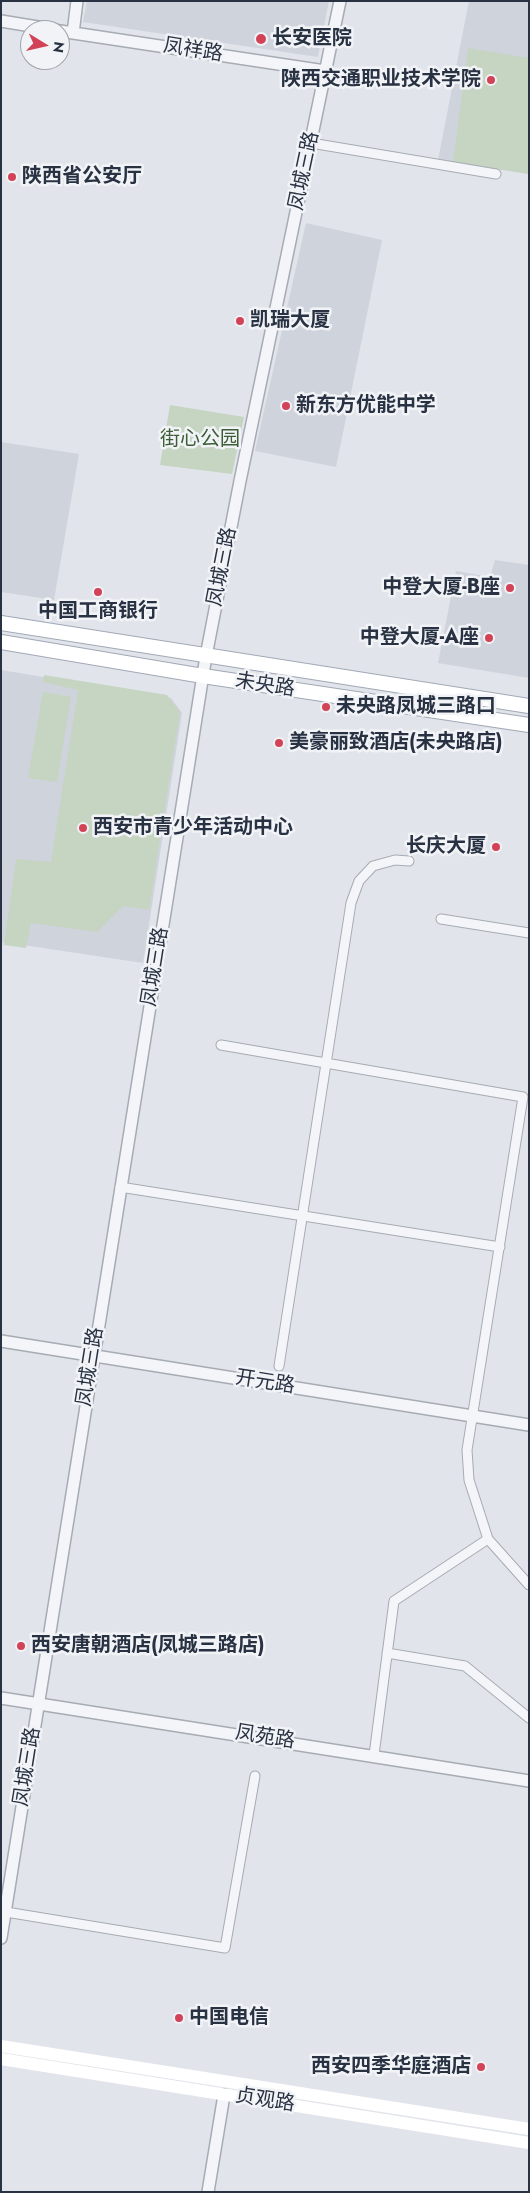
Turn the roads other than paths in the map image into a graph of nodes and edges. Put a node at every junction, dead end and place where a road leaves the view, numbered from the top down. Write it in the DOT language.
graph roads {
  1 [pos="78,1"];
  2 [pos="340,1"];
  3 [pos="1,21"];
  4 [pos="20,24"];
  5 [pos="72,33"];
  6 [pos="326,71"];
  7 [pos="311,143"];
  8 [pos="496,174"];
  9 [pos="1,623"];
  10 [pos="1,642"];
  11 [pos="206,656"];
  12 [pos="202,676"];
  13 [pos="529,706"];
  14 [pos="529,726"];
  15 [pos="409,861"];
  16 [pos="441,919"];
  17 [pos="529,933"];
  18 [pos="221,1045"];
  19 [pos="326,1064"];
  20 [pos="120,1187"];
  21 [pos="302,1216"];
  22 [pos="500,1247"];
  23 [pos="1,1341"];
  24 [pos="93,1355"];
  25 [pos="279,1366"];
  26 [pos="472,1416"];
  27 [pos="529,1425"];
  28 [pos="488,1539"];
  29 [pos="529,1585"];
  30 [pos="387,1653"];
  31 [pos="1,1698"];
  32 [pos="38,1703"];
  33 [pos="529,1718"];
  34 [pos="374,1755"];
  35 [pos="255,1776"];
  36 [pos="529,1781"];
  37 [pos="6,1912"];
  38 [pos="1,1938"];
  39 [pos="1,2046"];
  40 [pos="1,2060"];
  41 [pos="224,2095"];
  42 [pos="529,2129"];
  43 [pos="529,2143"];
  44 [pos="208,2192"];
  1 -- 5 [label="street"];
  2 -- 6 [label="street, 凤城三路"];
  3 -- 4 [label="street"];
  5 -- 6 [label="street, 凤祥路"];
  6 -- 7 [label="street, 凤城三路"];
  7 -- 8 [label="street"];
  7 -- 11 [label="street, 凤城三路"];
  9 -- 11 [label="main road, 未央路"];
  10 -- 12 [label="main road, 未央路"];
  11 -- 12 [label="street, 凤城三路"];
  11 -- 13 [label="main road, 未央路"];
  12 -- 14 [label="main road, 未央路"];
  12 -- 20 [label="street, 凤城三路"];
  15 -- 19 [label="street"];
  16 -- 17 [label="street"];
  18 -- 19 [label="street"];
  19 -- 21 [label="street"];
  19 -- 22 [label="street"];
  20 -- 21 [label="street"];
  20 -- 24 [label="street, 凤城三路"];
  21 -- 22 [label="street"];
  21 -- 25 [label="street"];
  22 -- 26 [label="street"];
  23 -- 24 [label="street, 开元路"];
  24 -- 26 [label="street, 开元路"];
  24 -- 32 [label="street, 凤城三路"];
  26 -- 27 [label="street, 开元路"];
  26 -- 28 [label="street"];
  28 -- 29 [label="street"];
  28 -- 30 [label="street"];
  30 -- 33 [label="street"];
  30 -- 34 [label="street"];
  31 -- 32 [label="street, 凤苑路"];
  32 -- 34 [label="street, 凤苑路"];
  32 -- 37 [label="street, 凤城三路"];
  34 -- 36 [label="street, 凤苑路"];
  35 -- 37 [label="street"];
  37 -- 38 [label="street, 凤城三路"];
  39 -- 42 [label="main road, 贞观路"];
  40 -- 41 [label="main road, 贞观路"];
  41 -- 43 [label="main road, 贞观路"];
  41 -- 44 [label="street"];
}
